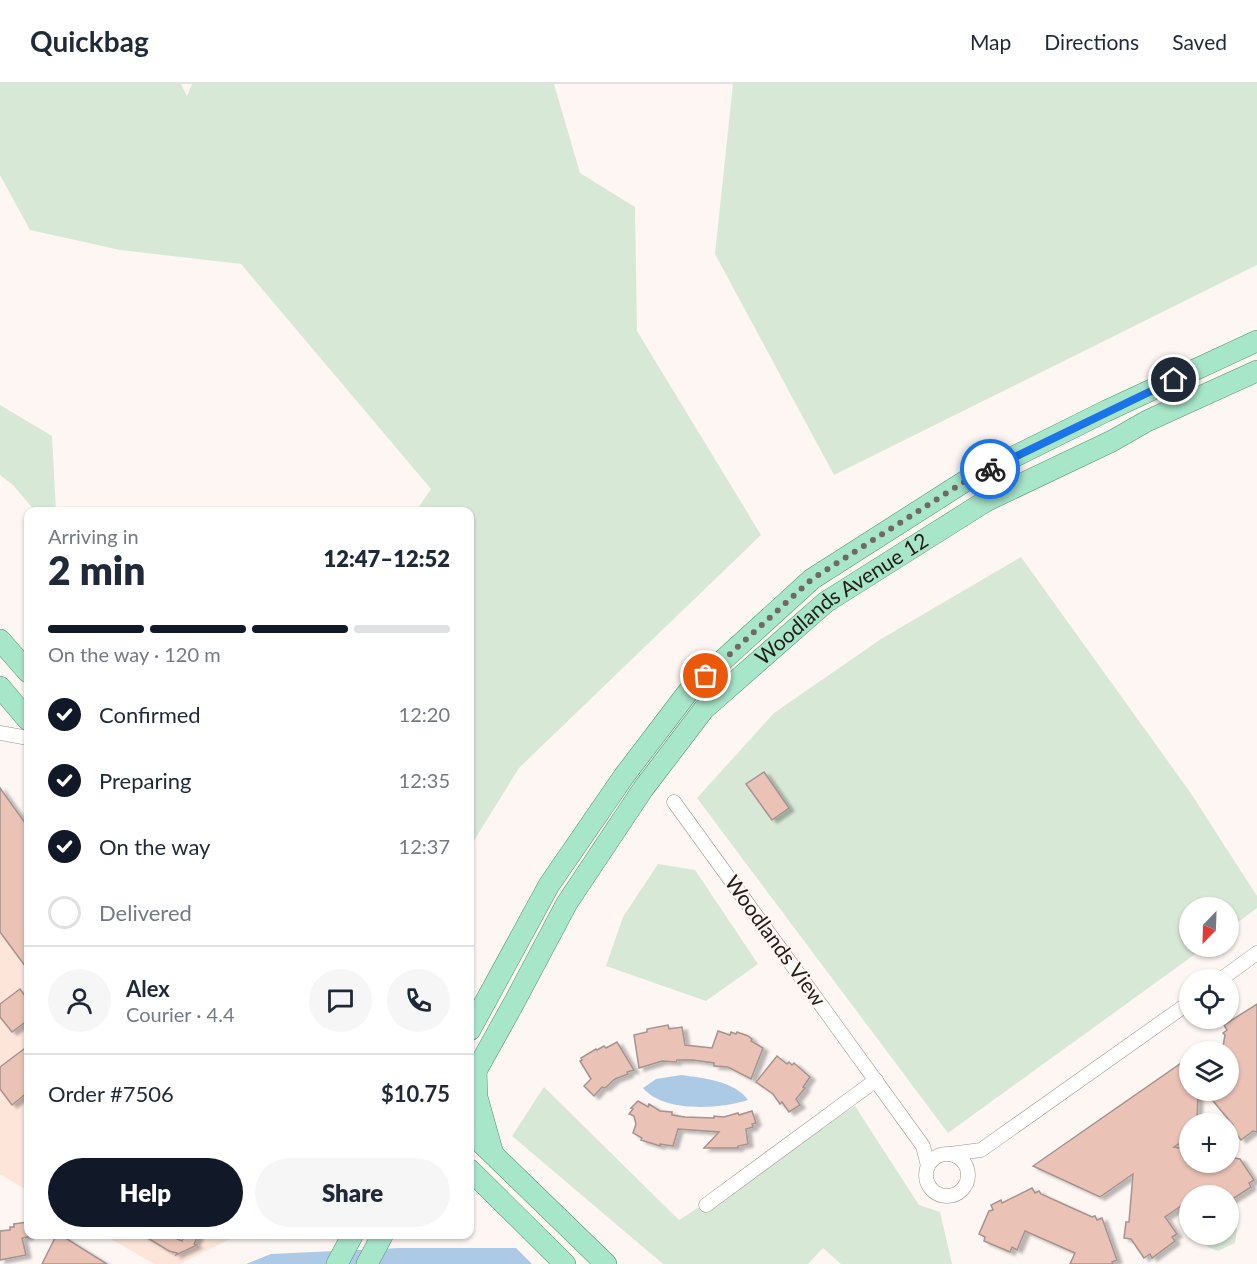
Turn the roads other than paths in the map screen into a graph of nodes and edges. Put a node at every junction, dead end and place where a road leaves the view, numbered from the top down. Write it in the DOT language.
graph roads {
  1 [pos="1257,341"];
  2 [pos="1257,372"];
  3 [pos="1112,408"];
  4 [pos="1147,422"];
  5 [pos="0,640"];
  6 [pos="24,667"];
  7 [pos="0,687"];
  8 [pos="24,715"];
  9 [pos="0,733"];
  10 [pos="24,737"];
  11 [pos="674,802"];
  12 [pos="1257,953"];
  13 [pos="1235,969"];
  14 [pos="1179,1010"];
  15 [pos="474,1020"];
  16 [pos="474,1074"];
  17 [pos="876,1080"];
  18 [pos="474,1081"];
  19 [pos="474,1136"];
  20 [pos="923,1146"];
  21 [pos="981,1150"];
  22 [pos="494,1155"];
  23 [pos="945,1155"];
  24 [pos="928,1166"];
  25 [pos="474,1174"];
  26 [pos="968,1174"];
  27 [pos="474,1191"];
  28 [pos="494,1195"];
  29 [pos="706,1205"];
  30 [pos="350,1239"];
  31 [pos="380,1239"];
  32 [pos="337,1264"];
  33 [pos="367,1264"];
  34 [pos="565,1264"];
  35 [pos="606,1264"];
  1 -- 3 [label="main road, Woodlands Avenue 12"];
  2 -- 4 [label="main road, Woodlands Avenue 12"];
  3 -- 4 [label="main road"];
  3 -- 15 [label="main road, Woodlands Avenue 12"];
  4 -- 16 [label="main road, Woodlands Avenue 12"];
  5 -- 6 [label="main road"];
  7 -- 8 [label="main road"];
  9 -- 10 [label="street"];
  11 -- 17 [label="street, Woodlands View"];
  12 -- 13 [label="street"];
  14 -- 21 [label="street, Woodlands View"];
  17 -- 20 [label="street, Woodlands View"];
  17 -- 29 [label="street"];
  18 -- 22 [label="main road"];
  19 -- 22 [label="main road"];
  20 -- 23 [label="street, Woodlands View"];
  20 -- 24 [label="street, Woodlands View"];
  21 -- 23 [label="street, Woodlands View"];
  21 -- 26 [label="street, Woodlands View"];
  22 -- 35 [label="main road"];
  23 -- 24 [label="street"];
  23 -- 26 [label="street, Woodlands View"];
  24 -- 26 [label="street, Woodlands View"];
  25 -- 28 [label="main road"];
  27 -- 28 [label="main road"];
  28 -- 34 [label="main road"];
  30 -- 32 [label="main road"];
  31 -- 33 [label="main road"];
}
